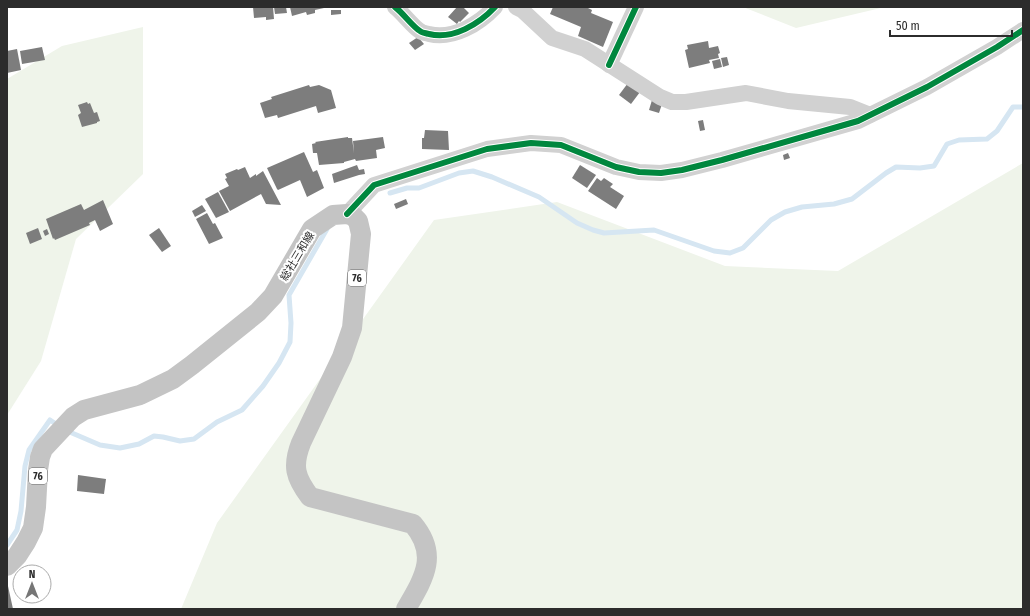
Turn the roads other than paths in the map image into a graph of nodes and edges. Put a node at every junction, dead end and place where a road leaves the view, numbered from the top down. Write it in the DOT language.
graph roads {
  1 [pos="395,7"];
  2 [pos="495,7"];
  3 [pos="516,7"];
  4 [pos="636,7"];
  5 [pos="1023,30"];
  6 [pos="609,65"];
  7 [pos="870,115"];
  8 [pos="347,214"];
  9 [pos="7,566"];
  10 [pos="406,609"];
  1 -- 2 [label="street"];
  3 -- 6 [label="street"];
  4 -- 6 [label="street"];
  5 -- 7 [label="street"];
  6 -- 7 [label="street"];
  7 -- 8 [label="street"];
  8 -- 9 [label="main road, 総社三和線 / 76"];
  8 -- 10 [label="main road, 76"];
}
